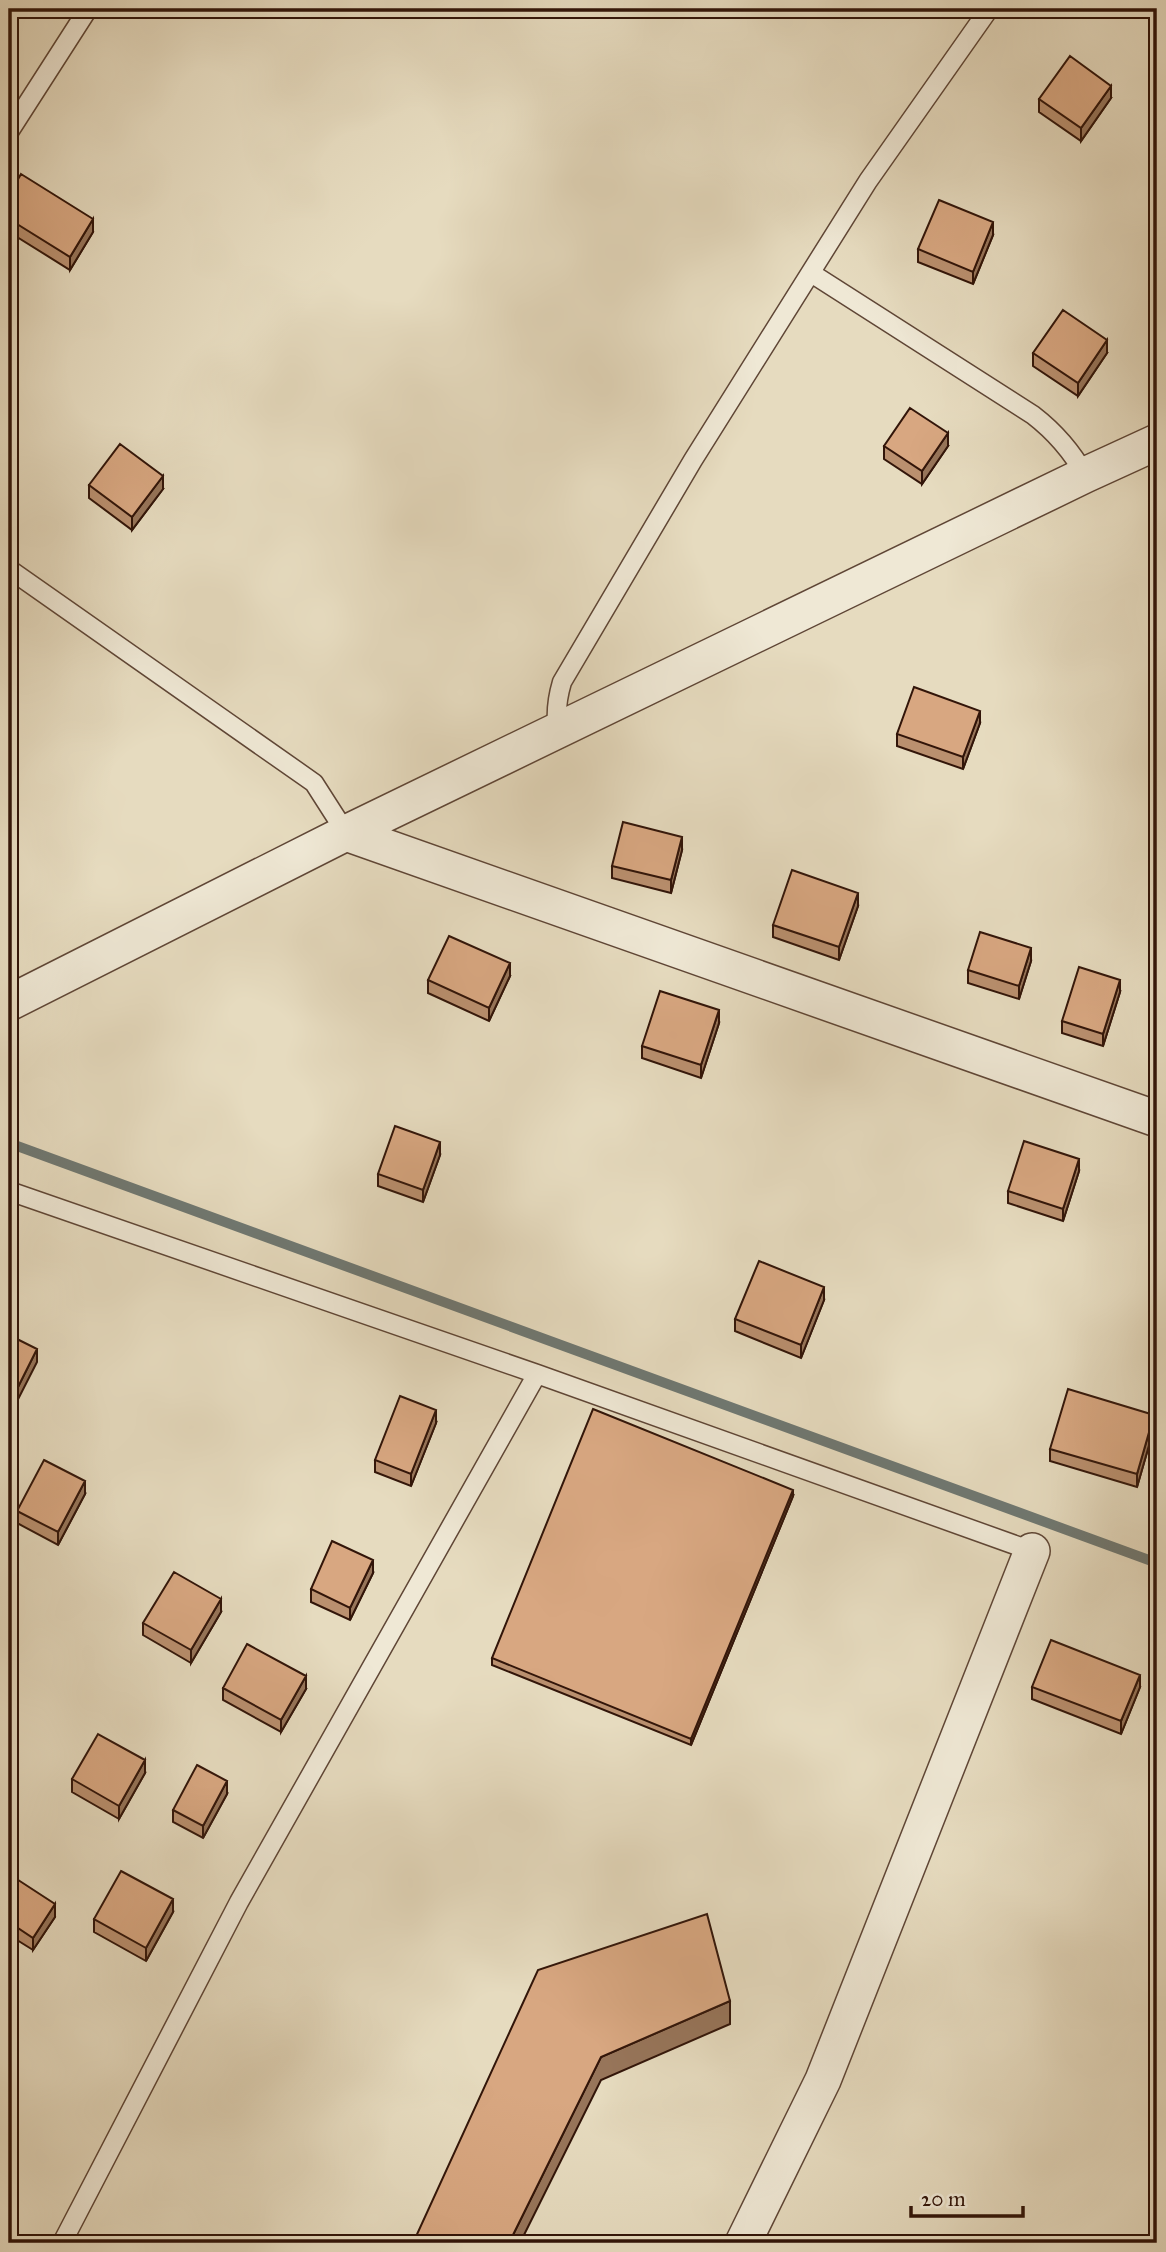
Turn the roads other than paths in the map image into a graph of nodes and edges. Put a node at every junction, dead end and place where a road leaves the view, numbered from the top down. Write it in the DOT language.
graph roads {
  1 [pos="88,9"];
  2 [pos="989,9"];
  3 [pos="9,132"];
  4 [pos="811,273"];
  5 [pos="1157,442"];
  6 [pos="1085,475"];
  7 [pos="9,569"];
  8 [pos="558,730"];
  9 [pos="346,833"];
  10 [pos="9,1003"];
  11 [pos="1157,1119"];
  12 [pos="9,1191"];
  13 [pos="537,1374"];
  14 [pos="1032,1551"];
  15 [pos="62,2243"];
  16 [pos="743,2243"];
  1 -- 3 [label="lane"];
  2 -- 4 [label="lane"];
  4 -- 6 [label="lane"];
  4 -- 8 [label="lane"];
  5 -- 6 [label="street"];
  6 -- 8 [label="street"];
  7 -- 9 [label="lane"];
  8 -- 9 [label="street"];
  9 -- 10 [label="street"];
  9 -- 11 [label="street"];
  12 -- 13 [label="lane"];
  13 -- 14 [label="lane"];
  13 -- 15 [label="lane"];
  14 -- 16 [label="street"];
}
